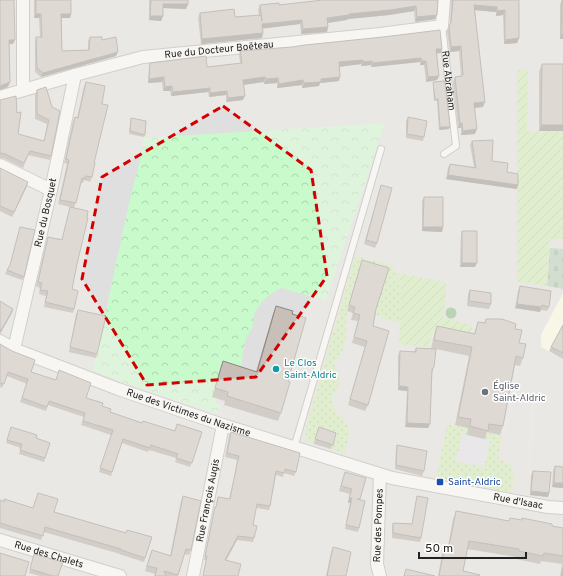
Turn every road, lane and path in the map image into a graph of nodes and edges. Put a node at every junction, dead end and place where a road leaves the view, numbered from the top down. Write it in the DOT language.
graph roads {
  1 [pos="23,0"];
  2 [pos="444,0"];
  3 [pos="442,26"];
  4 [pos="75,75"];
  5 [pos="23,90"];
  6 [pos="0,97"];
  7 [pos="382,149"];
  8 [pos="444,154"];
  9 [pos="0,165"];
  10 [pos="51,190"];
  11 [pos="0,341"];
  12 [pos="14,349"];
  13 [pos="223,425"];
  14 [pos="294,448"];
  15 [pos="380,475"];
  16 [pos="563,508"];
  17 [pos="0,540"];
  18 [pos="120,576"];
  19 [pos="193,576"];
  20 [pos="380,576"];
  1 -- 5 [label="street"];
  2 -- 3 [label="street, Rue Abraham"];
  3 -- 4 [label="street, Rue du Docteur Boëteau"];
  3 -- 8 [label="lane, Rue Abraham"];
  4 -- 5 [label="street, Rue du Docteur Boëteau"];
  4 -- 10 [label="street, Rue du Bosquet"];
  5 -- 6 [label="street, Rue du Docteur Boëteau"];
  7 -- 14 [label="lane"];
  9 -- 10 [label="street"];
  10 -- 12 [label="street, Rue du Bosquet"];
  11 -- 12 [label="street, Rue des Victimes du Nazisme"];
  12 -- 13 [label="street, Rue des Victimes du Nazisme"];
  13 -- 14 [label="street, Rue des Victimes du Nazisme"];
  13 -- 19 [label="street, Rue François Augis"];
  14 -- 15 [label="street, Rue des Victimes du Nazisme"];
  15 -- 16 [label="street, Rue d'Isaac"];
  15 -- 20 [label="street, Rue des Pompes"];
  17 -- 18 [label="street, Rue des Chalets"];
}
